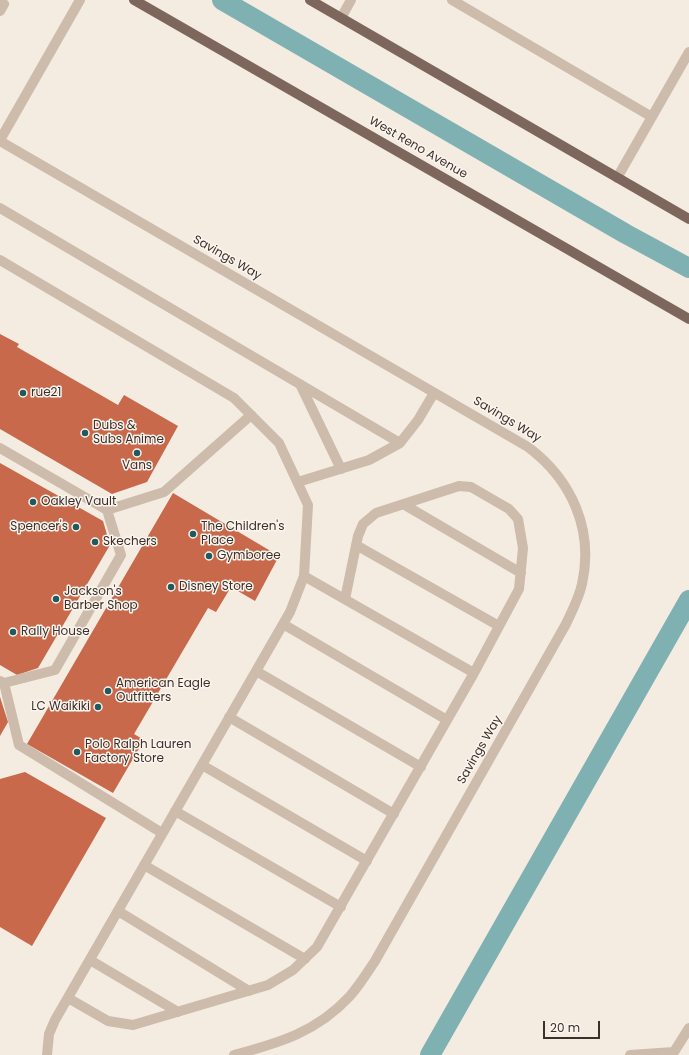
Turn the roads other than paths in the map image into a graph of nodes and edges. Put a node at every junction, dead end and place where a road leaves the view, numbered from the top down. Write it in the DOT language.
graph roads {
  1 [pos="80,0"];
  2 [pos="134,0"];
  3 [pos="310,0"];
  4 [pos="351,0"];
  5 [pos="452,0"];
  6 [pos="0,1"];
  7 [pos="0,11"];
  8 [pos="341,18"];
  9 [pos="689,52"];
  10 [pos="652,117"];
  11 [pos="0,140"];
  12 [pos="617,178"];
  13 [pos="0,208"];
  14 [pos="689,219"];
  15 [pos="0,260"];
  16 [pos="689,319"];
  17 [pos="300,384"];
  18 [pos="434,392"];
  19 [pos="251,415"];
  20 [pos="400,443"];
  21 [pos="0,448"];
  22 [pos="341,469"];
  23 [pos="298,482"];
  24 [pos="403,504"];
  25 [pos="107,510"];
  26 [pos="356,545"];
  27 [pos="521,572"];
  28 [pos="304,576"];
  29 [pos="345,600"];
  30 [pos="283,624"];
  31 [pos="499,626"];
  32 [pos="256,671"];
  33 [pos="474,672"];
  34 [pos="2,682"];
  35 [pos="229,717"];
  36 [pos="447,720"];
  37 [pos="202,765"];
  38 [pos="421,767"];
  39 [pos="175,811"];
  40 [pos="394,814"];
  41 [pos="162,834"];
  42 [pos="367,860"];
  43 [pos="144,865"];
  44 [pos="341,907"];
  45 [pos="118,911"];
  46 [pos="305,959"];
  47 [pos="90,960"];
  48 [pos="249,991"];
  49 [pos="68,998"];
  50 [pos="178,1012"];
  51 [pos="689,1028"];
  52 [pos="675,1053"];
  53 [pos="47,1055"];
  54 [pos="234,1055"];
  55 [pos="630,1055"];
  1 -- 11 [label="street, Savings Way"];
  2 -- 16 [label="main road, West Reno Avenue"];
  3 -- 8 [label="main road"];
  4 -- 8 [label="street"];
  5 -- 10 [label="street"];
  6 -- 7 [label="street"];
  8 -- 12 [label="main road"];
  9 -- 10 [label="street"];
  10 -- 12 [label="street"];
  11 -- 18 [label="street, Savings Way"];
  12 -- 14 [label="main road"];
  13 -- 17 [label="street"];
  15 -- 19 [label="street"];
  17 -- 20 [label="street"];
  17 -- 22 [label="street"];
  18 -- 20 [label="street"];
  18 -- 54 [label="street, Savings Way"];
  19 -- 23 [label="street"];
  19 -- 25 [label="street"];
  20 -- 22 [label="street"];
  21 -- 25 [label="street"];
  22 -- 23 [label="street"];
  23 -- 28 [label="street"];
  24 -- 26 [label="street"];
  24 -- 27 [label="street"];
  24 -- 27 [label="street"];
  25 -- 34 [label="street"];
  26 -- 29 [label="street"];
  26 -- 31 [label="street"];
  27 -- 31 [label="street"];
  28 -- 29 [label="street"];
  28 -- 30 [label="street"];
  29 -- 33 [label="street"];
  30 -- 32 [label="street"];
  30 -- 36 [label="street"];
  31 -- 33 [label="street"];
  32 -- 35 [label="street"];
  32 -- 38 [label="street"];
  33 -- 36 [label="street"];
  34 -- 41 [label="street"];
  35 -- 37 [label="street"];
  35 -- 40 [label="street"];
  36 -- 38 [label="street"];
  37 -- 39 [label="street"];
  37 -- 42 [label="street"];
  38 -- 40 [label="street"];
  39 -- 41 [label="street"];
  39 -- 44 [label="street"];
  40 -- 42 [label="street"];
  41 -- 43 [label="street"];
  42 -- 44 [label="street"];
  43 -- 45 [label="street"];
  43 -- 46 [label="street"];
  44 -- 46 [label="street"];
  45 -- 47 [label="street"];
  45 -- 48 [label="street"];
  46 -- 48 [label="street"];
  47 -- 49 [label="street"];
  47 -- 50 [label="street"];
  48 -- 50 [label="street"];
  49 -- 50 [label="street"];
  49 -- 53 [label="street"];
  51 -- 52 [label="street"];
  52 -- 55 [label="street"];
}
